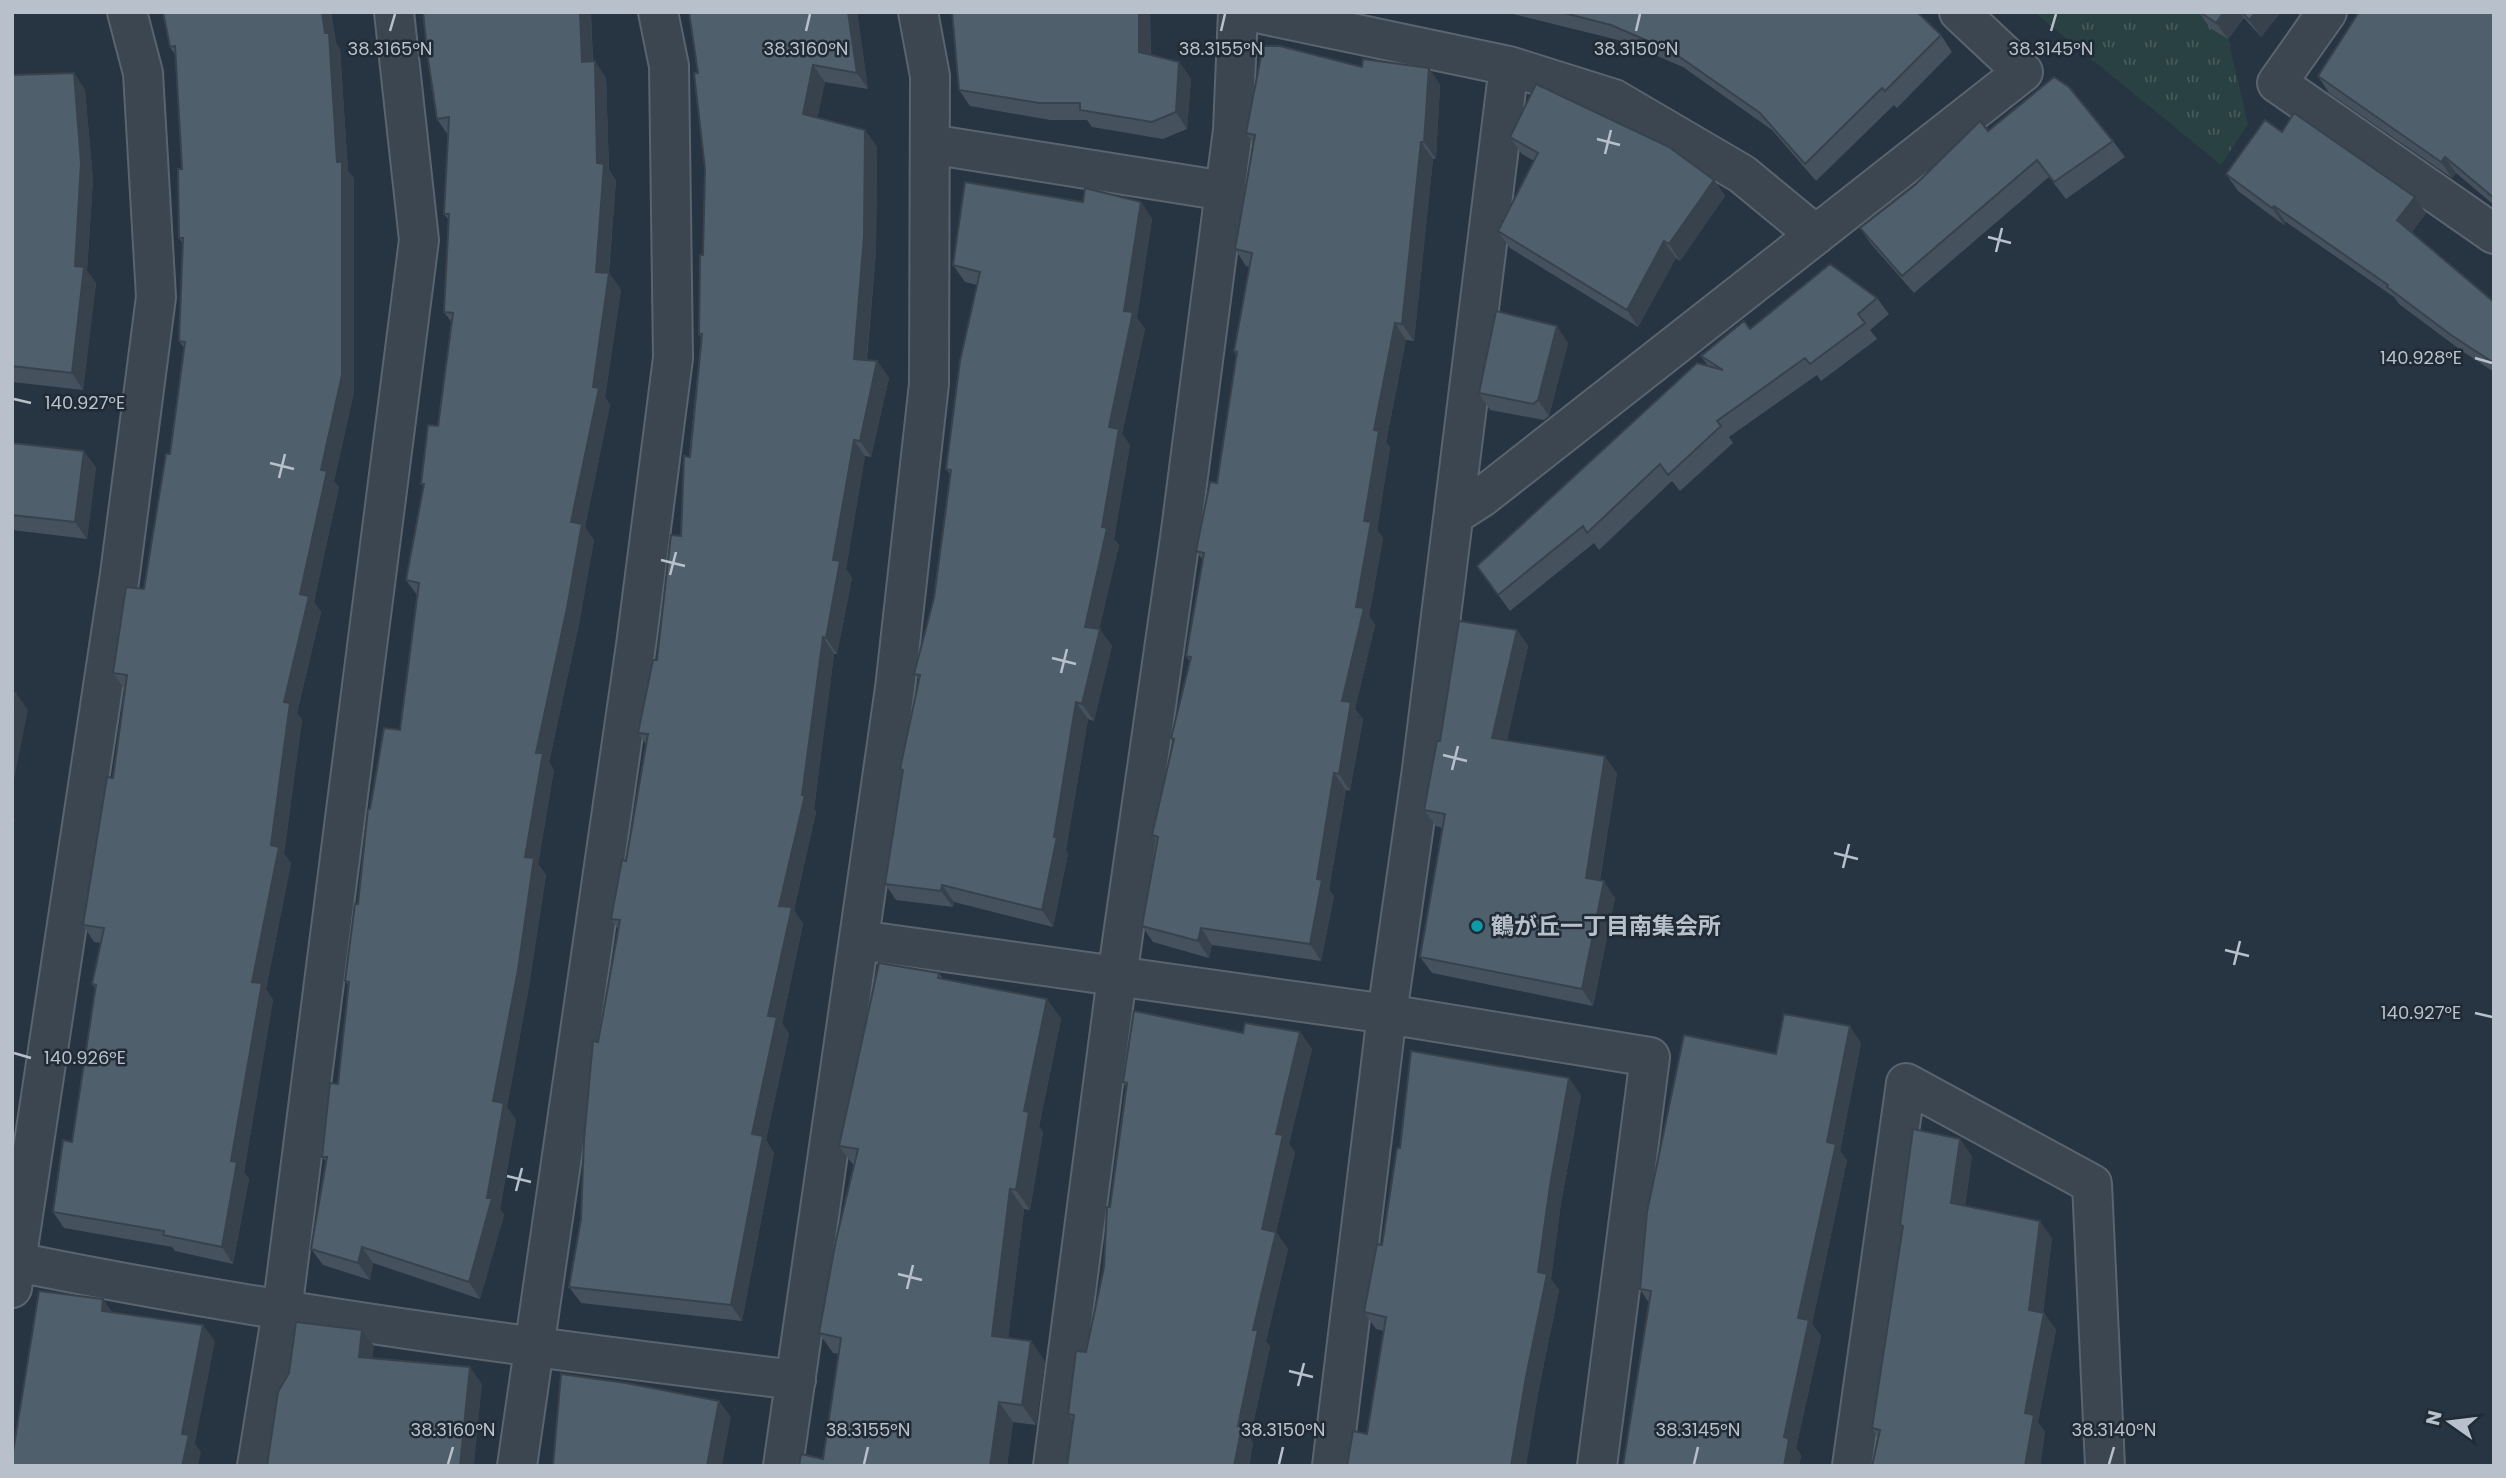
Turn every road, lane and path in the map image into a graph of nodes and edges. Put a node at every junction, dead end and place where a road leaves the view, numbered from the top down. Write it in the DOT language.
graph roads {
  1 [pos="127,12"];
  2 [pos="394,12"];
  3 [pos="658,12"];
  4 [pos="918,12"];
  5 [pos="1238,12"];
  6 [pos="1252,12"];
  7 [pos="1959,12"];
  8 [pos="2327,12"];
  9 [pos="1509,66"];
  10 [pos="930,144"];
  11 [pos="1225,191"];
  12 [pos="2494,234"];
  13 [pos="1816,235"];
  14 [pos="1454,515"];
  15 [pos="859,940"];
  16 [pos="1117,977"];
  17 [pos="1387,1014"];
  18 [pos="13,1270"];
  19 [pos="282,1311"];
  20 [pos="534,1348"];
  21 [pos="796,1380"];
  22 [pos="257,1466"];
  23 [pos="517,1466"];
  24 [pos="783,1466"];
  25 [pos="1053,1466"];
  26 [pos="1332,1466"];
  27 [pos="1597,1466"];
  28 [pos="1852,1466"];
  29 [pos="2105,1466"];
  1 -- 18 [label="street"];
  2 -- 19 [label="street"];
  3 -- 20 [label="street"];
  4 -- 10 [label="street"];
  5 -- 11 [label="street"];
  6 -- 9 [label="street"];
  7 -- 13 [label="street"];
  8 -- 12 [label="street"];
  9 -- 13 [label="street"];
  9 -- 14 [label="street"];
  10 -- 11 [label="street"];
  10 -- 15 [label="street"];
  11 -- 16 [label="street"];
  13 -- 14 [label="street"];
  14 -- 17 [label="street"];
  15 -- 16 [label="street"];
  15 -- 21 [label="street"];
  16 -- 17 [label="street"];
  16 -- 25 [label="street"];
  17 -- 26 [label="street"];
  17 -- 27 [label="street"];
  18 -- 19 [label="street"];
  19 -- 20 [label="street"];
  19 -- 22 [label="street"];
  20 -- 21 [label="street"];
  20 -- 23 [label="street"];
  21 -- 24 [label="street"];
  28 -- 29 [label="street"];
}
